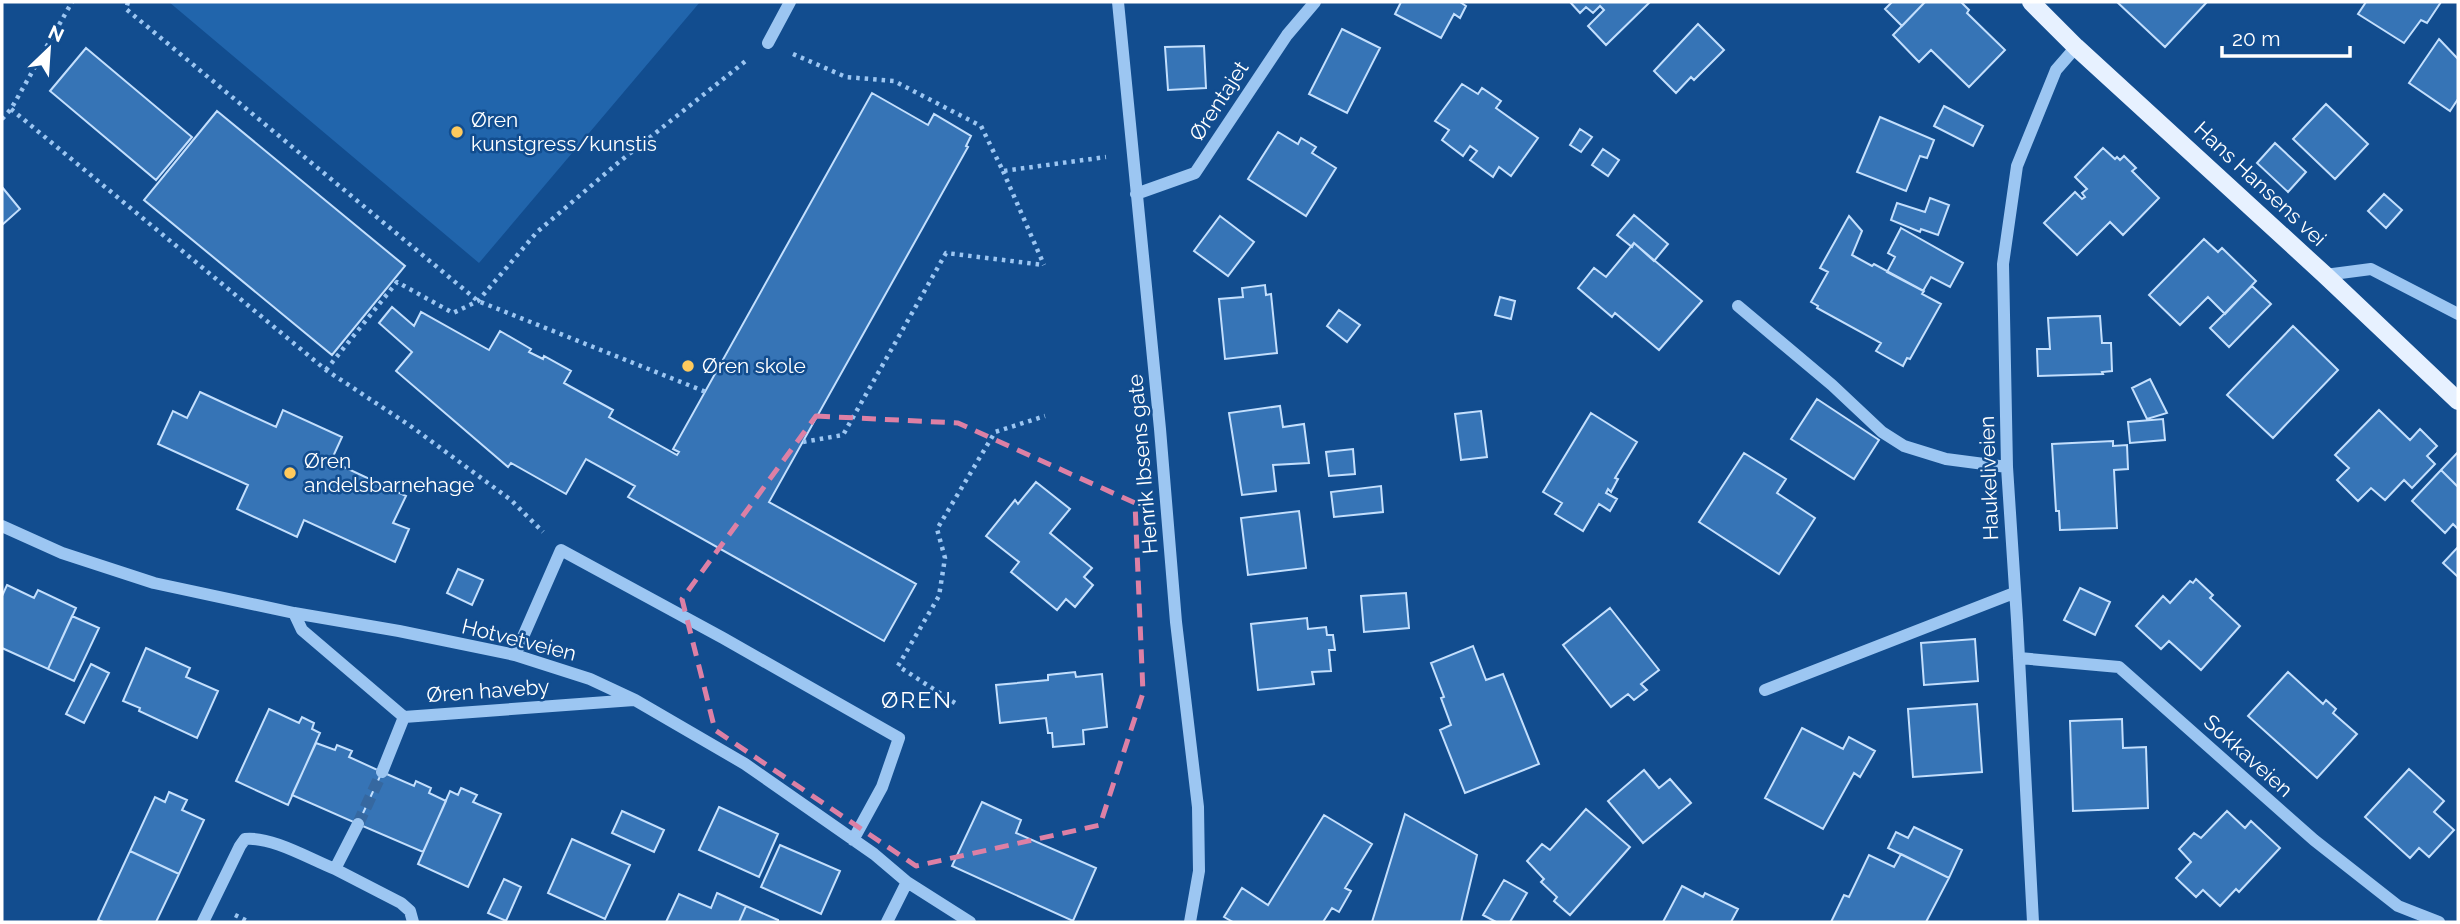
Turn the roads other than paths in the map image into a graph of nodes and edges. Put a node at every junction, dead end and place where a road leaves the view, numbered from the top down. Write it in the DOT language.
graph roads {
  1 [pos="790,2"];
  2 [pos="1118,2"];
  3 [pos="1315,2"];
  4 [pos="2031,2"];
  5 [pos="768,43"];
  6 [pos="2076,47"];
  7 [pos="1136,194"];
  8 [pos="2325,275"];
  9 [pos="1738,306"];
  10 [pos="2458,314"];
  11 [pos="2458,401"];
  12 [pos="2007,467"];
  13 [pos="2,526"];
  14 [pos="2014,593"];
  15 [pos="294,613"];
  16 [pos="515,655"];
  17 [pos="2019,659"];
  18 [pos="1765,690"];
  19 [pos="635,700"];
  20 [pos="404,717"];
  21 [pos="382,772"];
  22 [pos="358,824"];
  23 [pos="853,840"];
  24 [pos="335,869"];
  25 [pos="907,882"];
  26 [pos="203,922"];
  27 [pos="413,922"];
  28 [pos="887,922"];
  29 [pos="970,922"];
  30 [pos="1190,922"];
  31 [pos="2033,922"];
  32 [pos="2439,922"];
  1 -- 5 [label="street"];
  2 -- 7 [label="street, Henrik Ibsens gate"];
  3 -- 7 [label="street, Ørentajet"];
  4 -- 6 [label="main road, Hans Hansens vei"];
  6 -- 8 [label="main road, Hans Hansens vei"];
  6 -- 12 [label="street, Haukeliveien"];
  7 -- 30 [label="street, Henrik Ibsens gate"];
  8 -- 10 [label="street"];
  8 -- 11 [label="main road, Hans Hansens vei"];
  9 -- 12 [label="street"];
  12 -- 14 [label="street, Haukeliveien"];
  13 -- 15 [label="street, Hotvetveien"];
  14 -- 17 [label="street, Haukeliveien"];
  14 -- 18 [label="street"];
  15 -- 16 [label="street, Hotvetveien"];
  15 -- 20 [label="street"];
  16 -- 19 [label="street, Hotvetveien"];
  16 -- 23 [label="street"];
  17 -- 31 [label="street, Haukeliveien"];
  17 -- 32 [label="street, Sokkaveien"];
  19 -- 20 [label="street, Øren haveby"];
  19 -- 23 [label="street, Hotvetveien"];
  20 -- 21 [label="street, Øren haveby"];
  22 -- 24 [label="street"];
  23 -- 25 [label="street, Hotvetveien"];
  24 -- 26 [label="street"];
  24 -- 27 [label="street"];
  25 -- 28 [label="street"];
  25 -- 29 [label="street, Hotvetveien"];
}
